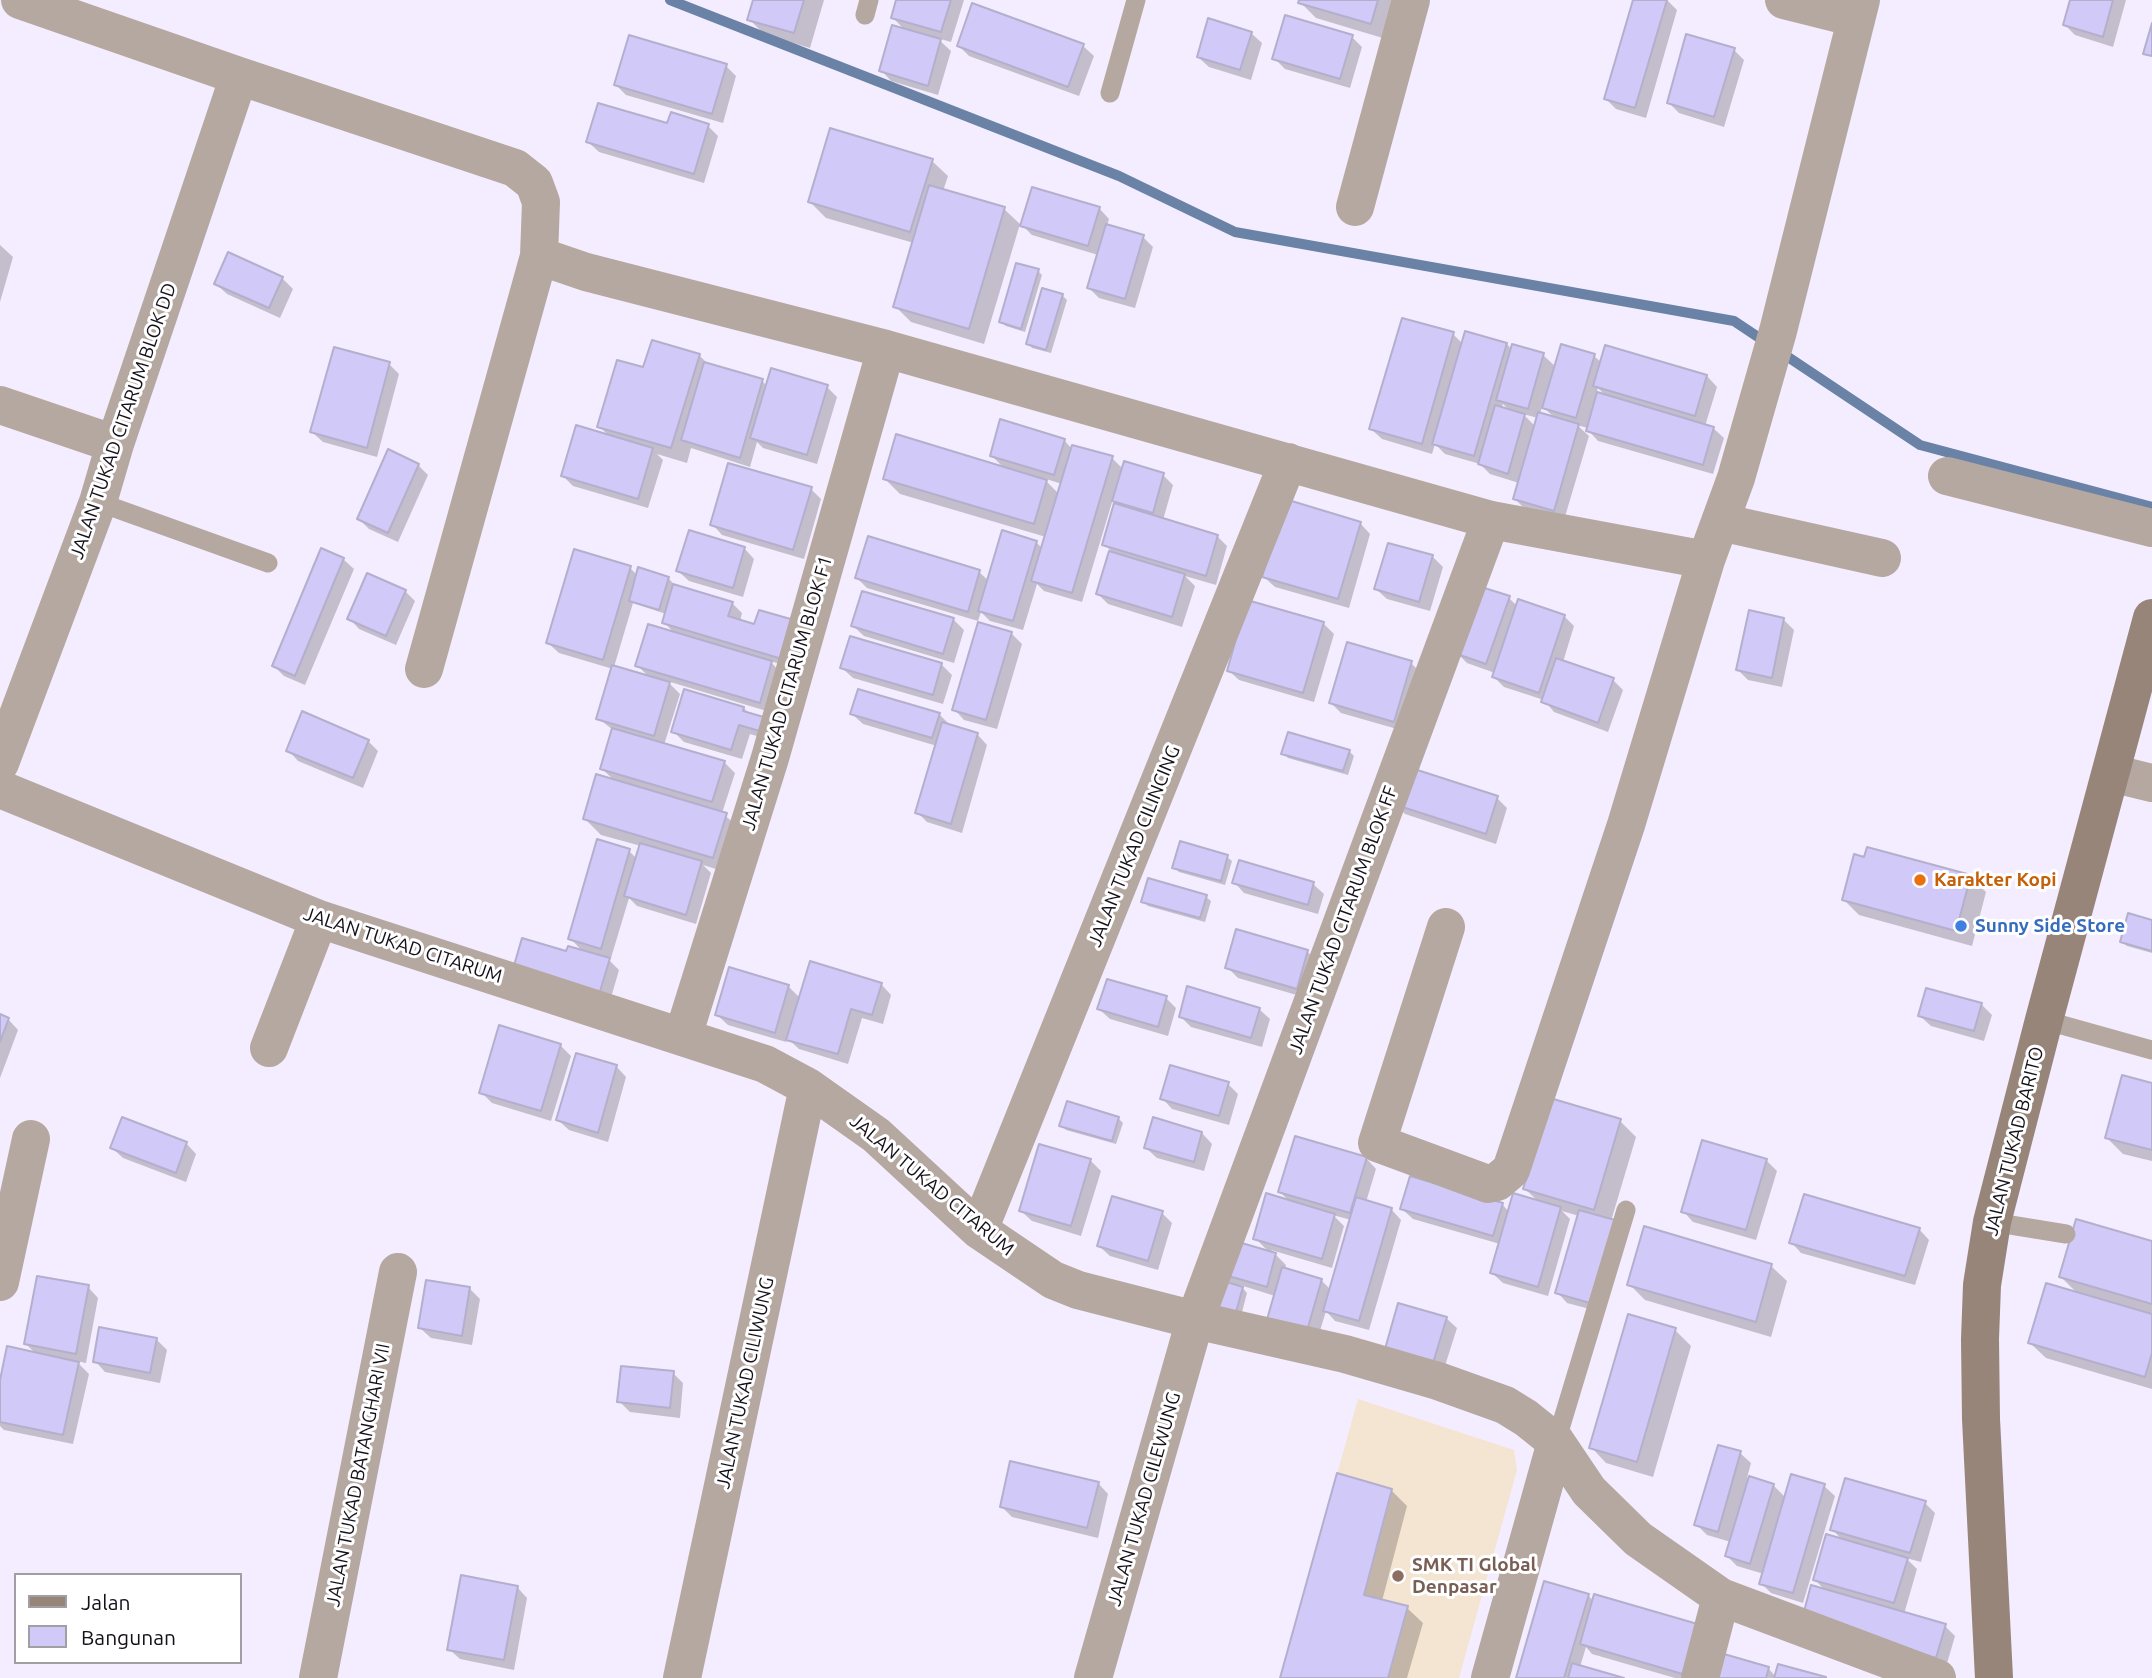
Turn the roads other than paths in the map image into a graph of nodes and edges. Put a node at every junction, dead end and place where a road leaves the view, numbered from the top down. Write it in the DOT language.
graph roads {
  1 [pos="20,0"];
  2 [pos="1136,0"];
  3 [pos="1411,0"];
  4 [pos="1784,0"];
  5 [pos="1858,9"];
  6 [pos="239,76"];
  7 [pos="1110,93"];
  8 [pos="1356,207"];
  9 [pos="539,256"];
  10 [pos="886,349"];
  11 [pos="0,405"];
  12 [pos="115,444"];
  13 [pos="1288,462"];
  14 [pos="1947,476"];
  15 [pos="98,502"];
  16 [pos="1491,520"];
  17 [pos="1720,522"];
  18 [pos="2152,528"];
  19 [pos="1882,558"];
  20 [pos="1706,560"];
  21 [pos="268,563"];
  22 [pos="2152,618"];
  23 [pos="424,669"];
  24 [pos="0,763"];
  25 [pos="2111,772"];
  26 [pos="2152,783"];
  27 [pos="0,789"];
  28 [pos="320,919"];
  29 [pos="1446,927"];
  30 [pos="2044,1020"];
  31 [pos="683,1036"];
  32 [pos="269,1048"];
  33 [pos="2152,1050"];
  34 [pos="808,1087"];
  35 [pos="31,1139"];
  36 [pos="1626,1210"];
  37 [pos="1992,1222"];
  38 [pos="979,1230"];
  39 [pos="2066,1234"];
  40 [pos="398,1272"];
  41 [pos="0,1282"];
  42 [pos="1195,1320"];
  43 [pos="1556,1442"];
  44 [pos="1721,1597"];
  45 [pos="318,1678"];
  46 [pos="682,1678"];
  47 [pos="1093,1678"];
  48 [pos="1490,1678"];
  49 [pos="1700,1678"];
  50 [pos="1937,1678"];
  51 [pos="1994,1678"];
  1 -- 6 [label="street"];
  2 -- 7 [label="lane"];
  3 -- 8 [label="street"];
  4 -- 5 [label="street"];
  5 -- 17 [label="street"];
  6 -- 9 [label="street"];
  6 -- 12 [label="street, JALAN TUKAD CITARUM BLOK DD"];
  9 -- 10 [label="street"];
  9 -- 23 [label="street"];
  10 -- 13 [label="street"];
  10 -- 31 [label="street, JALAN TUKAD CITARUM BLOK F1"];
  11 -- 12 [label="street"];
  12 -- 15 [label="street, JALAN TUKAD CITARUM BLOK DD"];
  13 -- 16 [label="street"];
  13 -- 38 [label="street, JALAN TUKAD CILINCING"];
  14 -- 18 [label="street"];
  15 -- 21 [label="lane"];
  15 -- 24 [label="street, JALAN TUKAD CITARUM BLOK DD"];
  16 -- 20 [label="street"];
  16 -- 42 [label="street, JALAN TUKAD CITARUM BLOK FF"];
  17 -- 19 [label="street"];
  17 -- 20 [label="street"];
  20 -- 29 [label="street"];
  22 -- 25 [label="street, JALAN TUKAD BARITO"];
  25 -- 26 [label="street"];
  25 -- 30 [label="street, JALAN TUKAD BARITO"];
  27 -- 28 [label="street, JALAN TUKAD CITARUM"];
  28 -- 31 [label="street, JALAN TUKAD CITARUM"];
  28 -- 32 [label="street"];
  30 -- 33 [label="lane"];
  30 -- 37 [label="street, JALAN TUKAD BARITO"];
  31 -- 34 [label="street, JALAN TUKAD CITARUM"];
  34 -- 38 [label="street, JALAN TUKAD CITARUM"];
  34 -- 46 [label="street, JALAN TUKAD CILIWUNG"];
  35 -- 41 [label="street"];
  36 -- 43 [label="lane"];
  37 -- 39 [label="lane"];
  37 -- 51 [label="street, JALAN TUKAD BARITO"];
  38 -- 42 [label="street, JALAN TUKAD CITARUM"];
  40 -- 45 [label="street, JALAN TUKAD BATANGHARI VII"];
  42 -- 43 [label="street, JALAN TUKAD CITARUM"];
  42 -- 47 [label="street, JALAN TUKAD CILEWUNG"];
  43 -- 44 [label="street, JALAN TUKAD CITARUM"];
  43 -- 48 [label="street"];
  44 -- 49 [label="street"];
  44 -- 50 [label="street, JALAN TUKAD CITARUM"];
}
